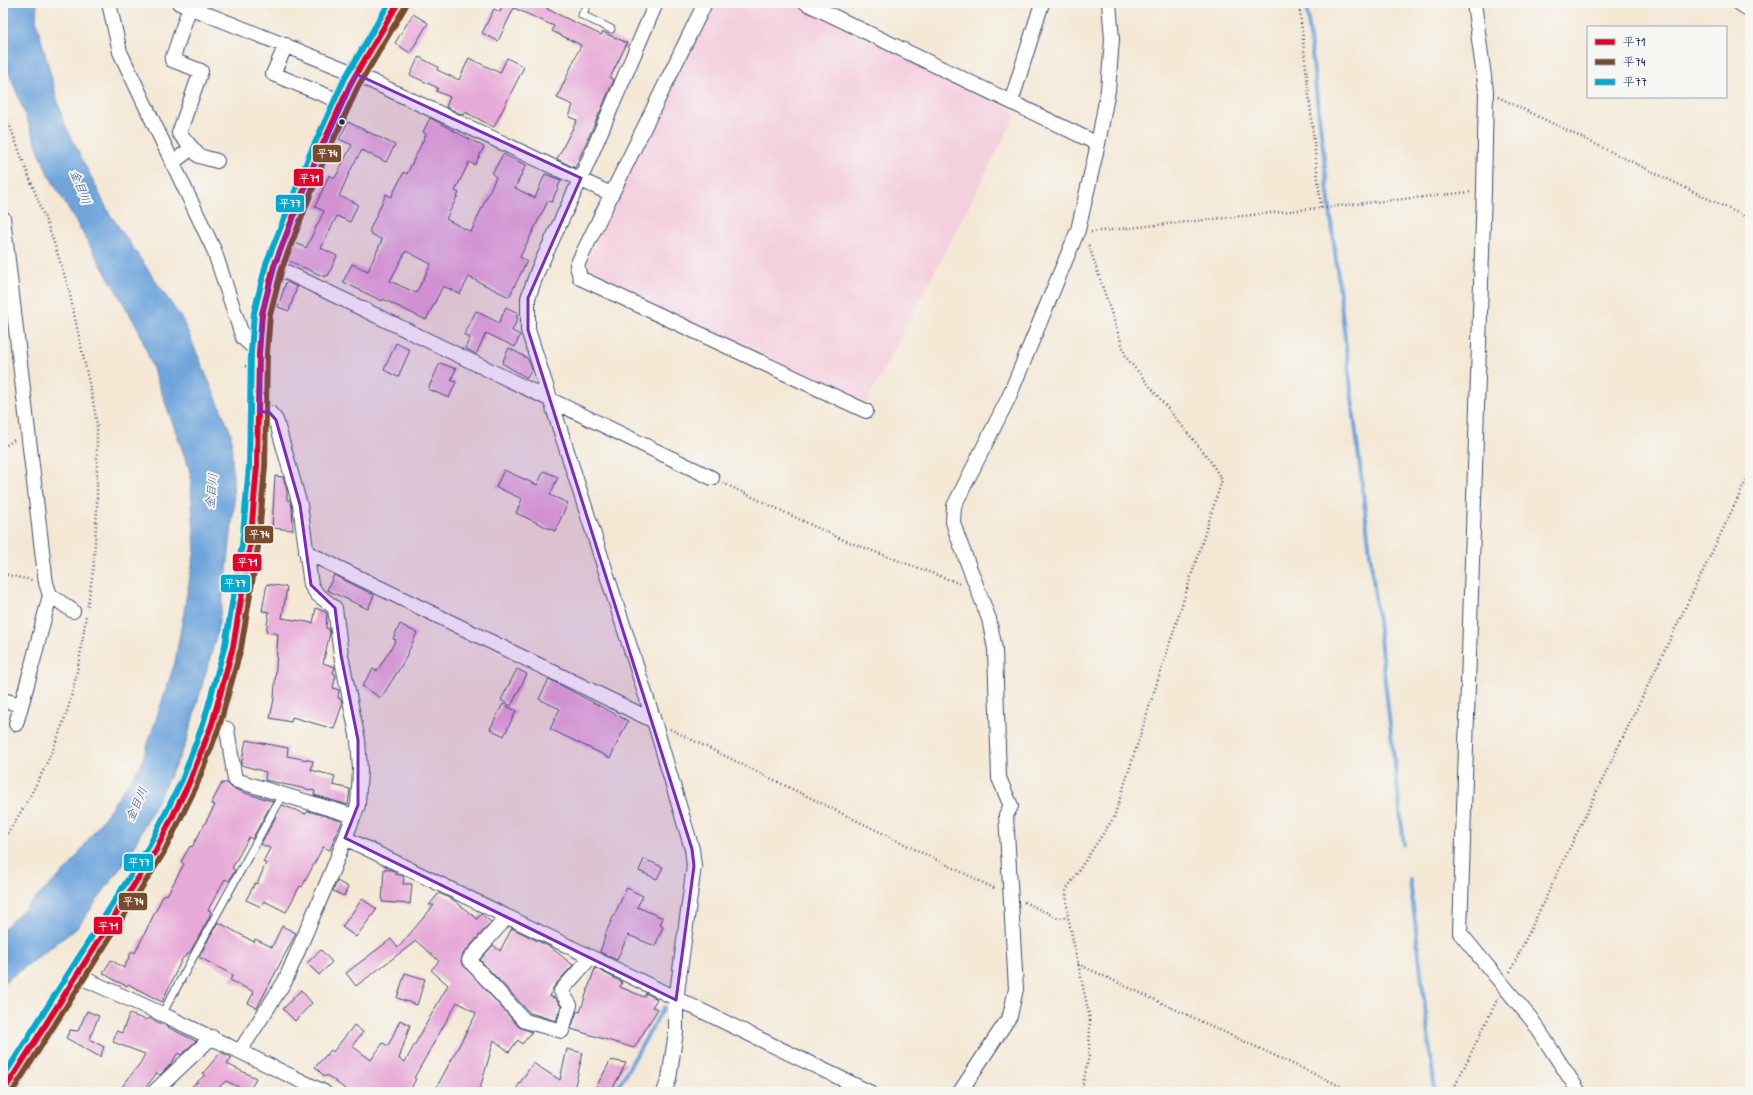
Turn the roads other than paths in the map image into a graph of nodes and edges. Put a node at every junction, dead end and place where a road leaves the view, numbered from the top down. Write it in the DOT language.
graph roads {
  1 [pos="109,3"];
  2 [pos="588,3"];
  3 [pos="656,3"];
  4 [pos="705,3"];
  5 [pos="806,3"];
  6 [pos="1042,3"];
  7 [pos="1109,3"];
  8 [pos="1474,3"];
  9 [pos="1739,3"];
  10 [pos="186,4"];
  11 [pos="395,4"];
  12 [pos="1750,10"];
  13 [pos="611,29"];
  14 [pos="286,45"];
  15 [pos="356,74"];
  16 [pos="342,102"];
  17 [pos="1010,102"];
  18 [pos="1098,144"];
  19 [pos="192,148"];
  20 [pos="217,161"];
  21 [pos="172,163"];
  22 [pos="580,178"];
  23 [pos="611,194"];
  24 [pos="3,218"];
  25 [pos="274,266"];
  26 [pos="252,359"];
  27 [pos="550,401"];
  28 [pos="866,410"];
  29 [pos="259,411"];
  30 [pos="712,478"];
  31 [pos="306,552"];
  32 [pos="48,589"];
  33 [pos="73,611"];
  34 [pos="3,700"];
  35 [pos="21,705"];
  36 [pos="654,721"];
  37 [pos="16,724"];
  38 [pos="212,724"];
  39 [pos="282,795"];
  40 [pos="354,816"];
  41 [pos="345,838"];
  42 [pos="507,917"];
  43 [pos="590,958"];
  44 [pos="76,975"];
  45 [pos="676,1000"];
  46 [pos="162,1014"];
  47 [pos="212,1037"];
  48 [pos="240,1051"];
  49 [pos="847,1087"];
  50 [pos="3,1092"];
  51 [pos="154,1092"];
  52 [pos="324,1092"];
  53 [pos="664,1092"];
  54 [pos="869,1092"];
  55 [pos="960,1092"];
  56 [pos="1579,1092"];
  1 -- 21 [label="street"];
  2 -- 13 [label="lane"];
  3 -- 22 [label="street"];
  4 -- 23 [label="street"];
  5 -- 17 [label="street"];
  6 -- 17 [label="street"];
  7 -- 18 [label="street"];
  8 -- 56 [label="street"];
  9 -- 12 [label="street"];
  10 -- 14 [label="street"];
  10 -- 19 [label="street"];
  11 -- 15 [label="main road"];
  14 -- 15 [label="street"];
  14 -- 16 [label="street"];
  15 -- 16 [label="main road"];
  15 -- 22 [label="street"];
  16 -- 25 [label="main road"];
  17 -- 18 [label="street"];
  18 -- 55 [label="street"];
  19 -- 20 [label="street"];
  19 -- 21 [label="street"];
  21 -- 26 [label="street"];
  22 -- 23 [label="street"];
  22 -- 27 [label="street"];
  23 -- 28 [label="street"];
  24 -- 32 [label="street"];
  25 -- 26 [label="main road"];
  25 -- 27 [label="street"];
  26 -- 29 [label="main road"];
  27 -- 30 [label="street"];
  27 -- 36 [label="street"];
  29 -- 31 [label="street"];
  29 -- 38 [label="main road"];
  31 -- 36 [label="street"];
  31 -- 40 [label="street"];
  32 -- 33 [label="street"];
  32 -- 35 [label="street"];
  34 -- 35 [label="street"];
  35 -- 37 [label="street"];
  36 -- 45 [label="street"];
  38 -- 39 [label="street"];
  38 -- 44 [label="main road"];
  39 -- 40 [label="street"];
  39 -- 46 [label="lane"];
  40 -- 41 [label="street"];
  41 -- 42 [label="street"];
  41 -- 48 [label="street"];
  42 -- 43 [label="street"];
  42 -- 43 [label="street"];
  43 -- 45 [label="street"];
  44 -- 46 [label="street"];
  44 -- 50 [label="main road"];
  45 -- 49 [label="street"];
  45 -- 53 [label="street"];
  46 -- 47 [label="street"];
  47 -- 48 [label="street"];
  47 -- 51 [label="street"];
  48 -- 52 [label="street"];
  49 -- 54 [label="street"];
}
